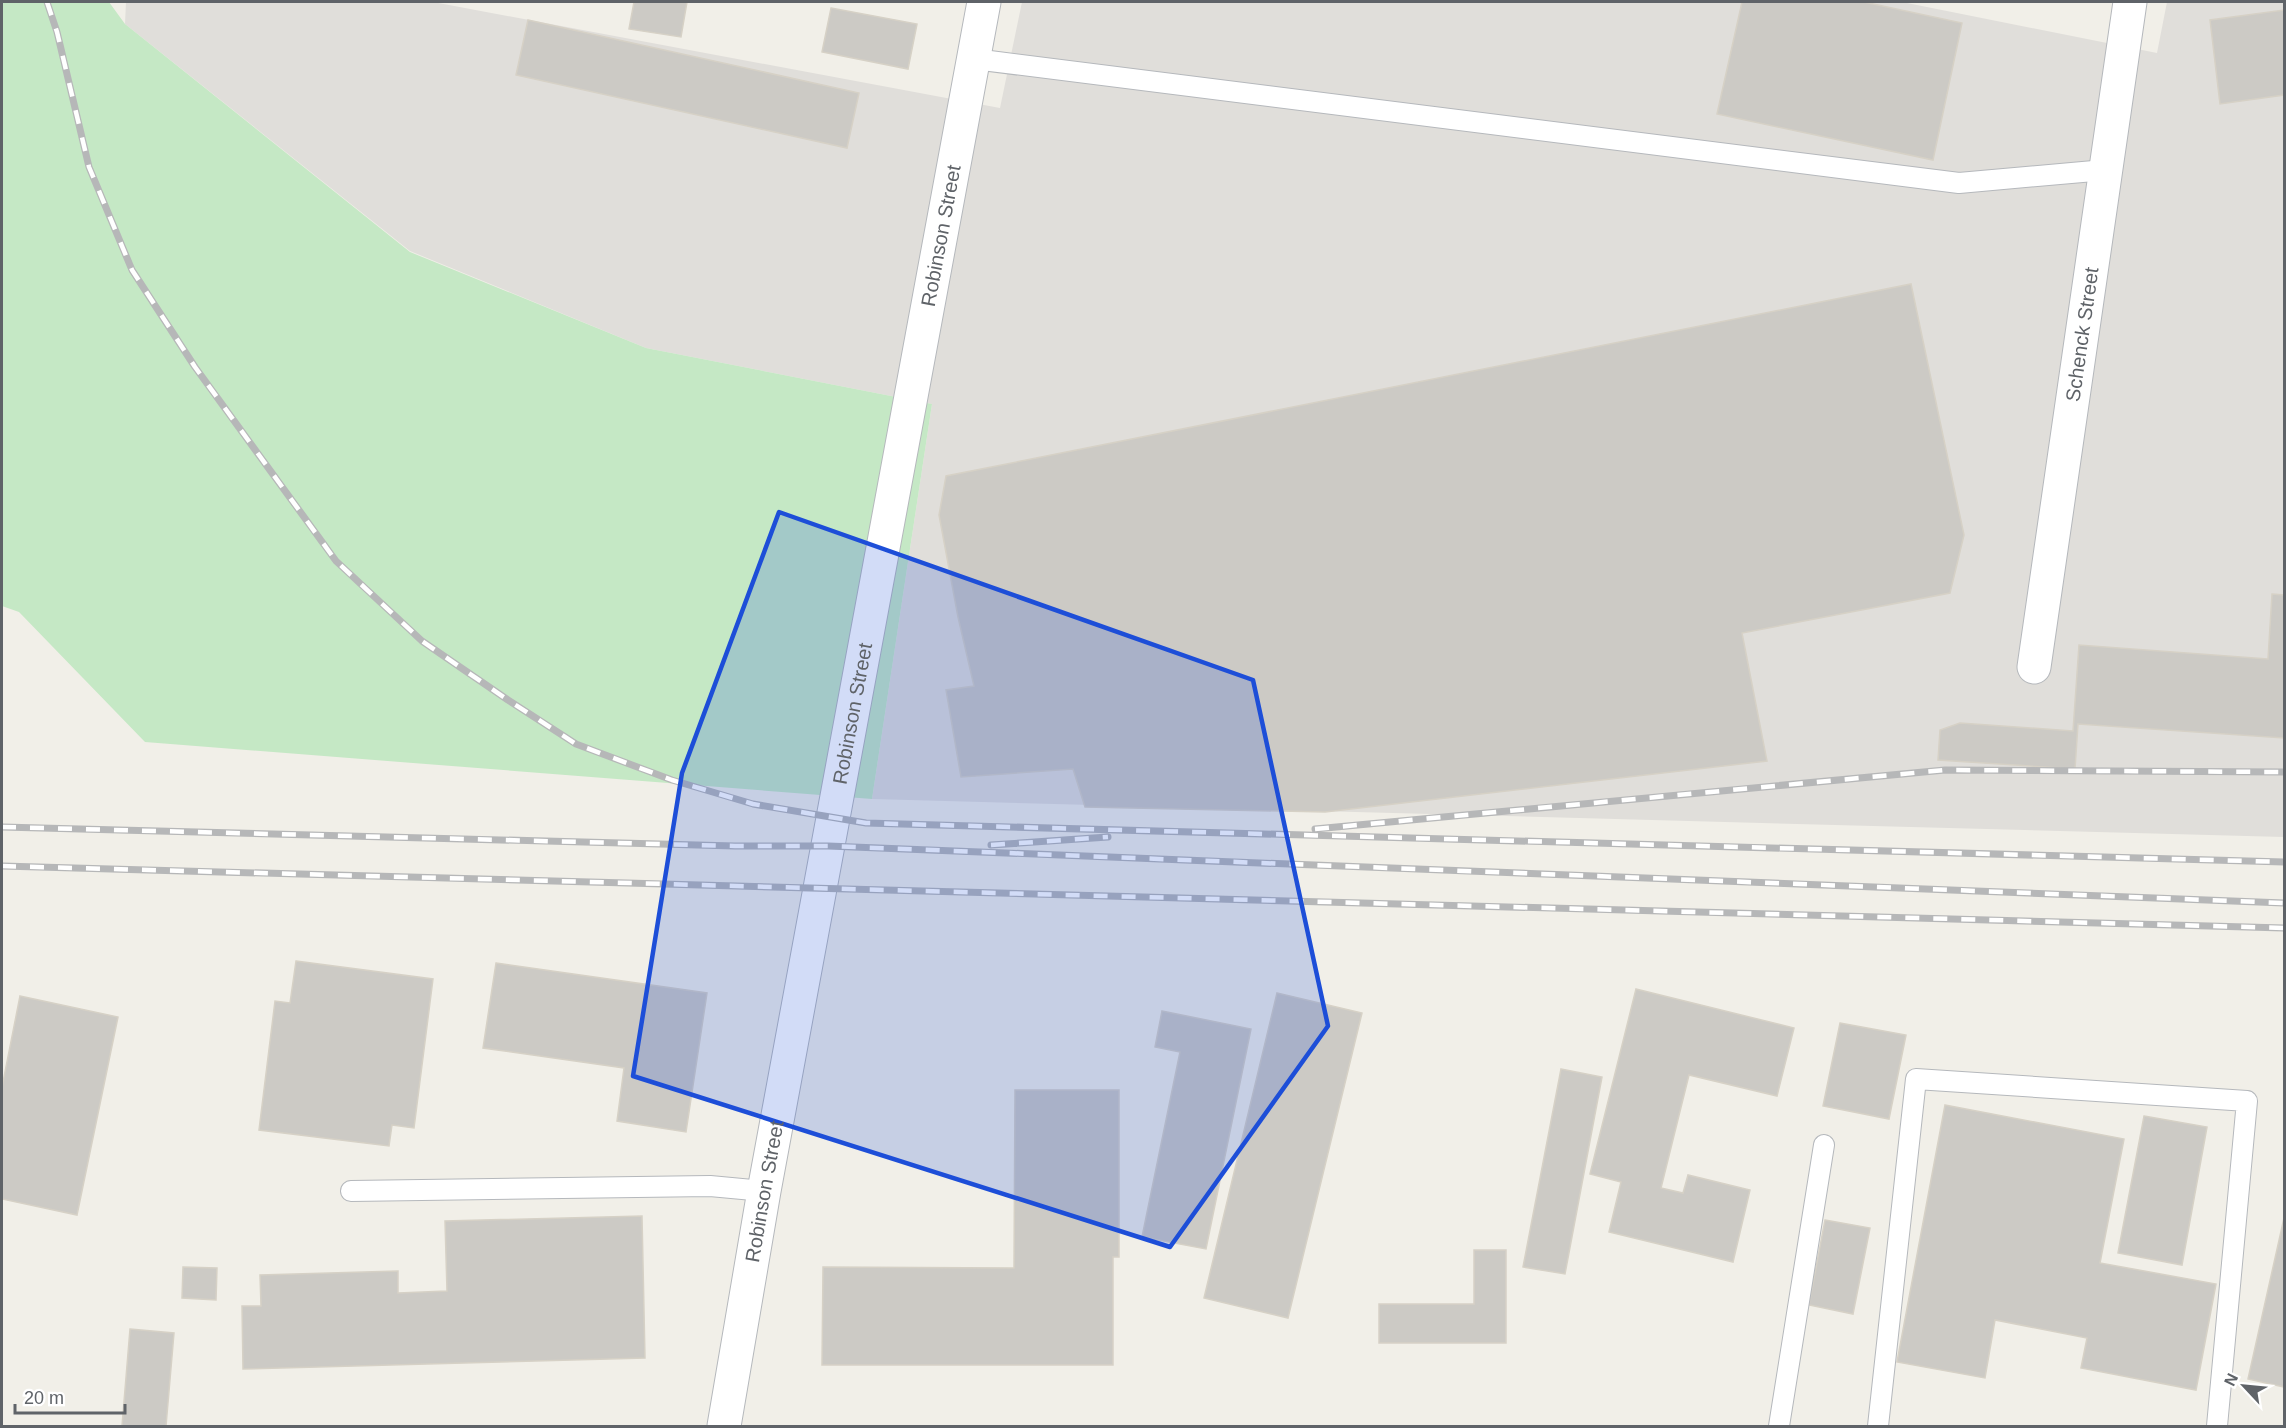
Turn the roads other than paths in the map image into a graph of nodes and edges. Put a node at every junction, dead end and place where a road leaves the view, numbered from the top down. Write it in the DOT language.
graph roads {
  1 [pos="984,2"];
  2 [pos="2126,2"];
  3 [pos="974,59"];
  4 [pos="2105,170"];
  5 [pos="2034,667"];
  6 [pos="1824,1145"];
  7 [pos="351,1191"];
  8 [pos="764,1191"];
  9 [pos="724,1426"];
  10 [pos="1779,1426"];
  11 [pos="1878,1426"];
  12 [pos="2217,1426"];
  1 -- 3 [label="street, Robinson Street"];
  2 -- 4 [label="street, Schenck Street"];
  3 -- 4 [label="lane"];
  3 -- 8 [label="street, Robinson Street"];
  4 -- 5 [label="street, Schenck Street"];
  6 -- 10 [label="lane"];
  7 -- 8 [label="lane"];
  8 -- 9 [label="street, Robinson Street"];
  11 -- 12 [label="lane"];
}
